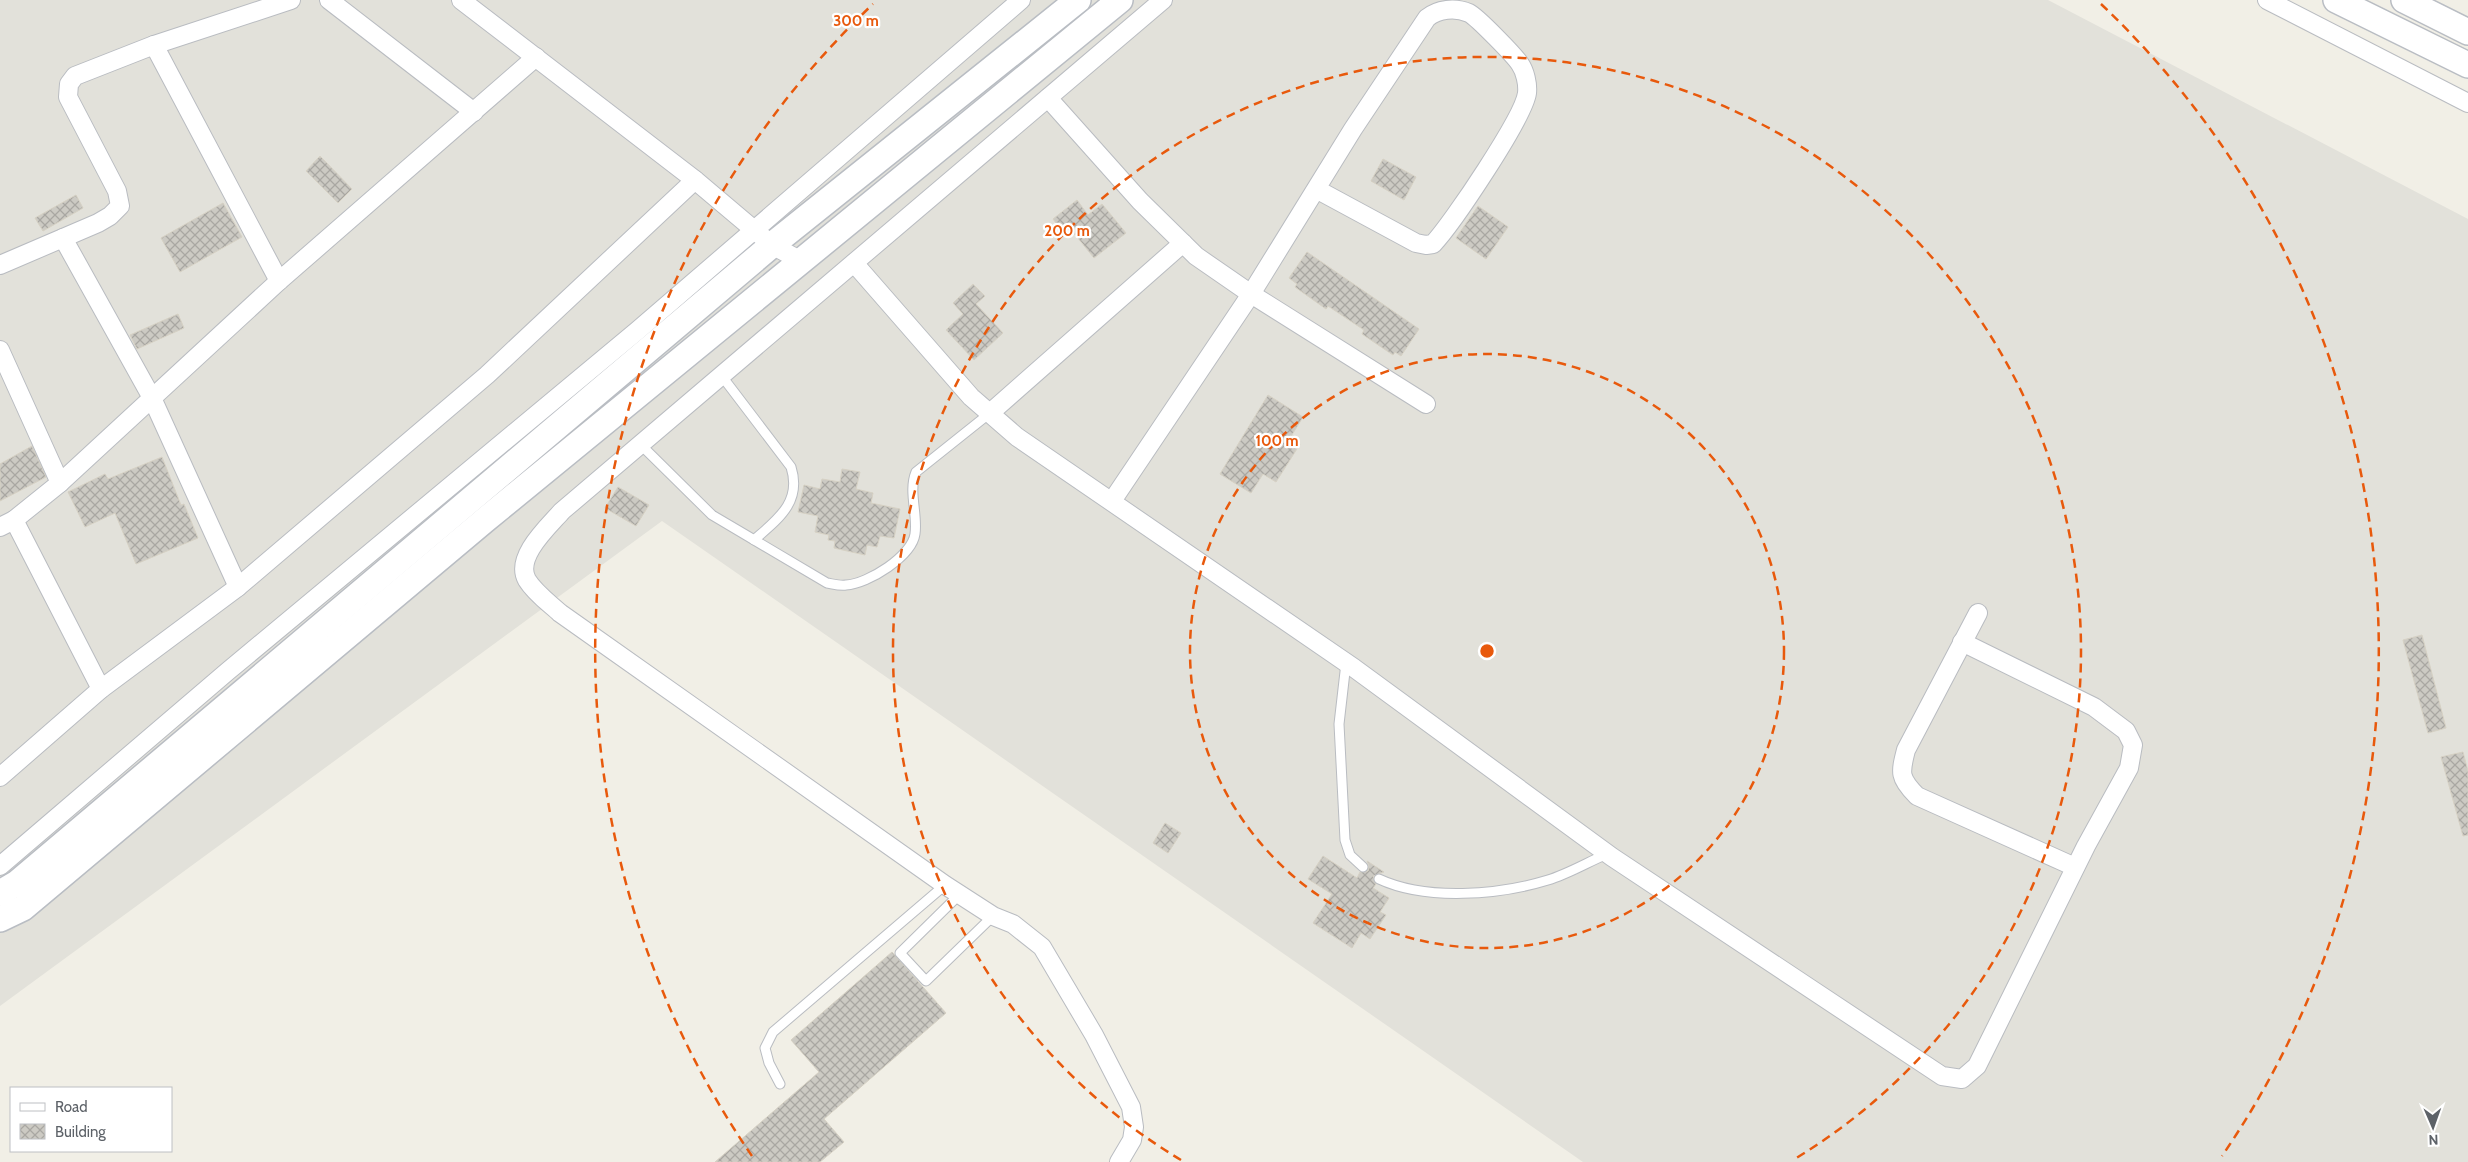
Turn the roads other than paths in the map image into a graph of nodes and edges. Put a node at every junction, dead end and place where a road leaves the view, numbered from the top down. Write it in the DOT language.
graph roads {
  1 [pos="291,0"];
  2 [pos="329,0"];
  3 [pos="461,0"];
  4 [pos="1021,0"];
  5 [pos="1078,0"];
  6 [pos="1120,0"];
  7 [pos="1163,0"];
  8 [pos="2267,0"];
  9 [pos="2336,0"];
  10 [pos="2404,0"];
  11 [pos="2468,32"];
  12 [pos="154,46"];
  13 [pos="536,58"];
  14 [pos="2468,65"];
  15 [pos="1048,98"];
  16 [pos="2468,103"];
  17 [pos="474,112"];
  18 [pos="695,180"];
  19 [pos="1316,190"];
  20 [pos="63,238"];
  21 [pos="764,238"];
  22 [pos="1183,242"];
  23 [pos="801,262"];
  24 [pos="854,263"];
  25 [pos="0,265"];
  26 [pos="279,281"];
  27 [pos="1251,294"];
  28 [pos="0,350"];
  29 [pos="722,375"];
  30 [pos="152,398"];
  31 [pos="1426,404"];
  32 [pos="990,413"];
  33 [pos="640,444"];
  34 [pos="60,483"];
  35 [pos="1112,501"];
  36 [pos="7,524"];
  37 [pos="754,540"];
  38 [pos="238,587"];
  39 [pos="1978,612"];
  40 [pos="1962,642"];
  41 [pos="1346,663"];
  42 [pos="101,689"];
  43 [pos="0,778"];
  44 [pos="1607,854"];
  45 [pos="2,860"];
  46 [pos="1363,867"];
  47 [pos="2075,867"];
  48 [pos="1379,879"];
  49 [pos="945,885"];
  50 [pos="0,893"];
  51 [pos="961,893"];
  52 [pos="993,916"];
  53 [pos="0,920"];
  54 [pos="780,1084"];
  55 [pos="1119,1162"];
  1 -- 12 [label="street"];
  2 -- 17 [label="street"];
  3 -- 13 [label="street"];
  4 -- 21 [label="street"];
  5 -- 21 [label="street"];
  6 -- 23 [label="street"];
  7 -- 15 [label="street"];
  8 -- 16 [label="street"];
  9 -- 14 [label="street"];
  10 -- 11 [label="street"];
  12 -- 20 [label="street"];
  12 -- 26 [label="street"];
  13 -- 17 [label="street"];
  13 -- 18 [label="street"];
  15 -- 22 [label="street"];
  15 -- 24 [label="street"];
  17 -- 26 [label="street"];
  18 -- 21 [label="street"];
  18 -- 38 [label="street"];
  19 -- 19 [label="street"];
  19 -- 27 [label="street"];
  20 -- 25 [label="street"];
  20 -- 30 [label="street"];
  21 -- 23 [label="street"];
  21 -- 45 [label="street"];
  21 -- 50 [label="street"];
  22 -- 27 [label="street"];
  22 -- 32 [label="street"];
  23 -- 53 [label="street"];
  24 -- 29 [label="street"];
  24 -- 32 [label="street"];
  26 -- 30 [label="street"];
  27 -- 31 [label="street"];
  27 -- 35 [label="street"];
  28 -- 34 [label="street"];
  29 -- 33 [label="street"];
  29 -- 37 [label="lane"];
  30 -- 34 [label="street"];
  30 -- 38 [label="street"];
  32 -- 35 [label="street"];
  32 -- 37 [label="lane"];
  33 -- 37 [label="lane"];
  33 -- 49 [label="street"];
  34 -- 36 [label="street"];
  35 -- 41 [label="street"];
  36 -- 42 [label="street"];
  38 -- 42 [label="street"];
  39 -- 40 [label="street"];
  40 -- 47 [label="street"];
  40 -- 47 [label="street"];
  41 -- 44 [label="street"];
  41 -- 46 [label="lane"];
  42 -- 43 [label="street"];
  44 -- 47 [label="street"];
  44 -- 48 [label="lane"];
  49 -- 51 [label="street"];
  49 -- 54 [label="lane"];
  51 -- 52 [label="street"];
  51 -- 52 [label="lane"];
  52 -- 55 [label="street"];
}
